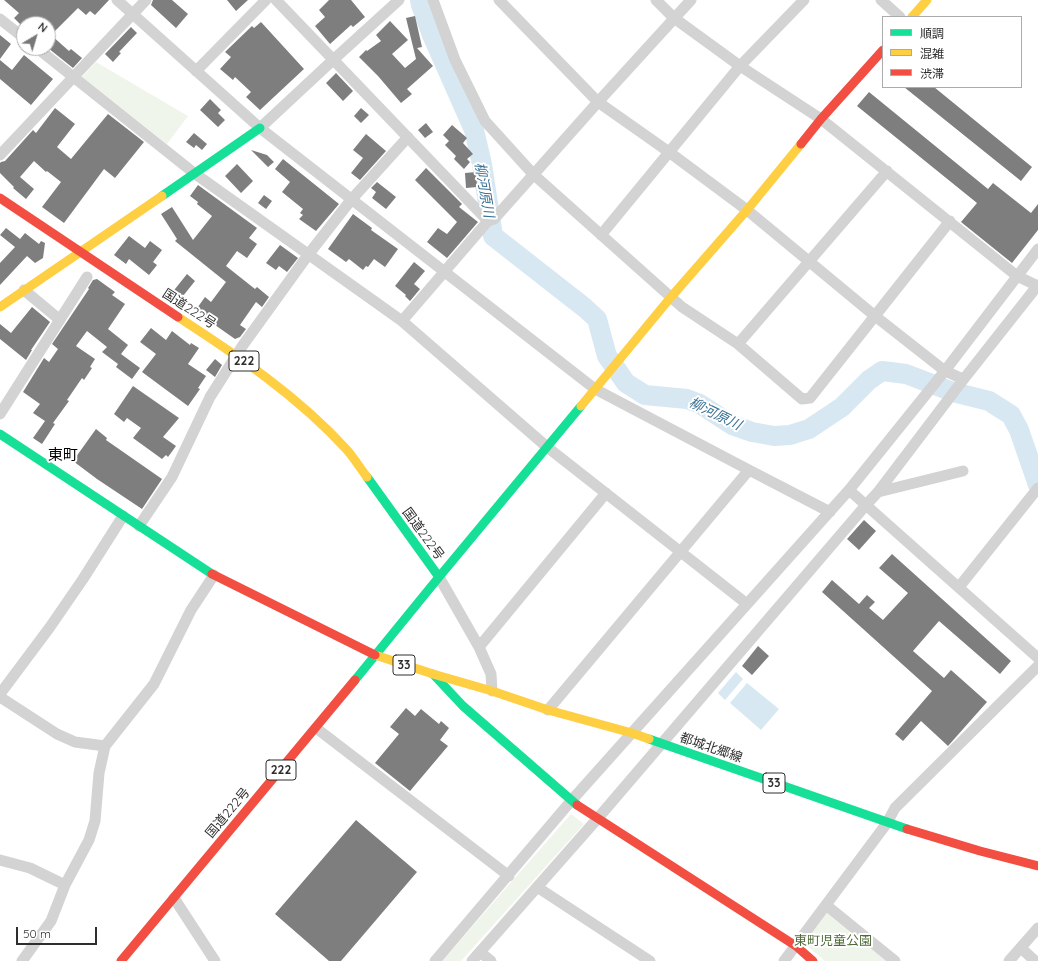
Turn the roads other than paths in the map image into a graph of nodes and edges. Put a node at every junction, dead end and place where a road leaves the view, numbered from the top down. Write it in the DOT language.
graph roads {
  1 [pos="117,0"];
  2 [pos="146,0"];
  3 [pos="266,0"];
  4 [pos="276,0"];
  5 [pos="399,0"];
  6 [pos="433,0"];
  7 [pos="499,0"];
  8 [pos="656,0"];
  9 [pos="691,0"];
  10 [pos="804,0"];
  11 [pos="882,0"];
  12 [pos="927,0"];
  13 [pos="132,14"];
  14 [pos="899,16"];
  15 [pos="913,16"];
  16 [pos="674,18"];
  17 [pos="0,19"];
  18 [pos="16,32"];
  19 [pos="882,51"];
  20 [pos="47,56"];
  21 [pos="333,60"];
  22 [pos="740,66"];
  23 [pos="196,71"];
  24 [pos="73,77"];
  25 [pos="598,102"];
  26 [pos="821,119"];
  27 [pos="260,128"];
  28 [pos="408,137"];
  29 [pos="669,152"];
  30 [pos="0,156"];
  31 [pos="887,171"];
  32 [pos="194,173"];
  33 [pos="533,174"];
  34 [pos="0,198"];
  35 [pos="351,200"];
  36 [pos="747,210"];
  37 [pos="491,220"];
  38 [pos="950,221"];
  39 [pos="601,235"];
  40 [pos="1038,249"];
  41 [pos="79,252"];
  42 [pos="308,255"];
  43 [pos="809,261"];
  44 [pos="445,272"];
  45 [pos="1017,276"];
  46 [pos="87,277"];
  47 [pos="1038,286"];
  48 [pos="24,290"];
  49 [pos="671,297"];
  50 [pos="0,307"];
  51 [pos="875,316"];
  52 [pos="60,320"];
  53 [pos="402,321"];
  54 [pos="738,344"];
  55 [pos="237,356"];
  56 [pos="944,371"];
  57 [pos="963,379"];
  58 [pos="595,389"];
  59 [pos="0,414"];
  60 [pos="0,434"];
  61 [pos="547,447"];
  62 [pos="748,470"];
  63 [pos="963,471"];
  64 [pos="849,490"];
  65 [pos="1037,490"];
  66 [pos="878,492"];
  67 [pos="606,493"];
  68 [pos="866,505"];
  69 [pos="830,512"];
  70 [pos="123,516"];
  71 [pos="139,526"];
  72 [pos="680,551"];
  73 [pos="214,574"];
  74 [pos="439,577"];
  75 [pos="959,587"];
  76 [pos="747,604"];
  77 [pos="479,647"];
  78 [pos="375,655"];
  79 [pos="1038,658"];
  80 [pos="1038,666"];
  81 [pos="433,674"];
  82 [pos="492,691"];
  83 [pos="0,696"];
  84 [pos="548,710"];
  85 [pos="316,728"];
  86 [pos="632,733"];
  87 [pos="661,744"];
  88 [pos="105,746"];
  89 [pos="571,801"];
  90 [pos="598,818"];
  91 [pos="886,823"];
  92 [pos="0,860"];
  93 [pos="1038,866"];
  94 [pos="509,876"];
  95 [pos="65,885"];
  96 [pos="537,888"];
  97 [pos="174,898"];
  98 [pos="826,906"];
  99 [pos="1038,928"];
  100 [pos="796,946"];
  101 [pos="1021,948"];
  102 [pos="480,952"];
  103 [pos="22,961"];
  104 [pos="121,961"];
  105 [pos="215,961"];
  106 [pos="435,961"];
  107 [pos="472,961"];
  108 [pos="491,961"];
  109 [pos="650,961"];
  110 [pos="784,961"];
  111 [pos="813,961"];
  112 [pos="895,961"];
  113 [pos="1009,961"];
  114 [pos="1035,961"];
  1 -- 13 [label="street"];
  2 -- 13 [label="street"];
  3 -- 23 [label="street"];
  4 -- 21 [label="street"];
  5 -- 21 [label="street"];
  6 -- 33 [label="street"];
  7 -- 25 [label="street"];
  8 -- 16 [label="street"];
  9 -- 16 [label="street"];
  10 -- 22 [label="street"];
  11 -- 14 [label="street"];
  12 -- 15 [label="main road"];
  13 -- 23 [label="street"];
  13 -- 24 [label="street"];
  16 -- 22 [label="street"];
  16 -- 25 [label="street"];
  17 -- 18 [label="street"];
  19 -- 26 [label="main road"];
  20 -- 24 [label="street"];
  21 -- 27 [label="street"];
  21 -- 28 [label="street"];
  22 -- 26 [label="street"];
  22 -- 29 [label="street"];
  23 -- 27 [label="street"];
  24 -- 30 [label="street"];
  24 -- 32 [label="street"];
  25 -- 29 [label="street"];
  25 -- 33 [label="street"];
  26 -- 31 [label="street"];
  26 -- 36 [label="main road"];
  27 -- 32 [label="main road"];
  27 -- 35 [label="street"];
  28 -- 35 [label="street"];
  28 -- 37 [label="street"];
  29 -- 36 [label="street"];
  29 -- 39 [label="street"];
  31 -- 38 [label="street"];
  31 -- 43 [label="street"];
  32 -- 41 [label="main road"];
  32 -- 42 [label="street"];
  33 -- 37 [label="street"];
  33 -- 39 [label="street"];
  34 -- 41 [label="main road, 国道222号 / 222"];
  35 -- 42 [label="street"];
  35 -- 44 [label="street"];
  36 -- 43 [label="street"];
  36 -- 49 [label="main road"];
  37 -- 44 [label="street"];
  38 -- 45 [label="street"];
  38 -- 51 [label="street"];
  39 -- 49 [label="street"];
  40 -- 45 [label="street"];
  41 -- 48 [label="main road"];
  41 -- 55 [label="main road, 国道222号 / 222"];
  42 -- 53 [label="street"];
  42 -- 55 [label="street"];
  43 -- 51 [label="street"];
  43 -- 54 [label="street"];
  44 -- 53 [label="street"];
  44 -- 58 [label="street"];
  45 -- 47 [label="street"];
  45 -- 56 [label="street"];
  46 -- 52 [label="street"];
  47 -- 57 [label="street"];
  48 -- 50 [label="main road"];
  48 -- 52 [label="street"];
  49 -- 54 [label="street"];
  49 -- 58 [label="main road"];
  51 -- 54 [label="street"];
  51 -- 56 [label="street"];
  52 -- 59 [label="street"];
  53 -- 61 [label="street"];
  55 -- 71 [label="street"];
  55 -- 74 [label="main road, 国道222号 / 222"];
  56 -- 57 [label="street"];
  56 -- 64 [label="street"];
  57 -- 66 [label="street"];
  58 -- 61 [label="main road"];
  58 -- 62 [label="street"];
  60 -- 70 [label="main road, 都城北郷線"];
  61 -- 67 [label="street"];
  61 -- 74 [label="main road"];
  62 -- 69 [label="street"];
  62 -- 72 [label="street"];
  63 -- 66 [label="street"];
  64 -- 68 [label="street"];
  64 -- 69 [label="street"];
  65 -- 75 [label="street"];
  66 -- 68 [label="street"];
  67 -- 72 [label="street"];
  67 -- 77 [label="street"];
  68 -- 75 [label="street"];
  68 -- 87 [label="street"];
  69 -- 76 [label="street"];
  70 -- 71 [label="main road, 都城北郷線"];
  70 -- 83 [label="street"];
  71 -- 73 [label="main road, 都城北郷線"];
  72 -- 76 [label="street"];
  72 -- 84 [label="street"];
  73 -- 78 [label="main road, 都城北郷線"];
  73 -- 88 [label="street"];
  74 -- 77 [label="street"];
  74 -- 78 [label="main road, 国道222号 / 222"];
  75 -- 79 [label="street"];
  76 -- 86 [label="street"];
  77 -- 82 [label="street"];
  78 -- 81 [label="main road, 都城北郷線 / 33"];
  78 -- 85 [label="main road, 国道222号 / 222"];
  80 -- 91 [label="street"];
  81 -- 82 [label="main road, 都城北郷線 / 33"];
  81 -- 89 [label="main road"];
  82 -- 84 [label="main road, 都城北郷線 / 33"];
  83 -- 88 [label="street"];
  84 -- 86 [label="main road, 都城北郷線 / 33"];
  85 -- 94 [label="street"];
  85 -- 97 [label="main road, 国道222号 / 222"];
  86 -- 87 [label="main road, 都城北郷線 / 33"];
  86 -- 89 [label="street"];
  87 -- 90 [label="street"];
  87 -- 91 [label="main road, 都城北郷線 / 33"];
  88 -- 95 [label="street"];
  89 -- 90 [label="main road"];
  89 -- 94 [label="street"];
  90 -- 96 [label="street"];
  90 -- 100 [label="main road"];
  91 -- 93 [label="main road, 都城北郷線 / 33"];
  91 -- 98 [label="street"];
  92 -- 95 [label="street"];
  94 -- 106 [label="street"];
  95 -- 103 [label="street"];
  96 -- 102 [label="street"];
  96 -- 109 [label="street"];
  97 -- 104 [label="main road, 国道222号 / 222"];
  97 -- 105 [label="street"];
  98 -- 100 [label="street"];
  98 -- 112 [label="street"];
  99 -- 101 [label="street"];
  100 -- 110 [label="street"];
  100 -- 111 [label="main road"];
  101 -- 113 [label="street"];
  101 -- 114 [label="street"];
  102 -- 107 [label="street"];
  102 -- 108 [label="street"];
}
